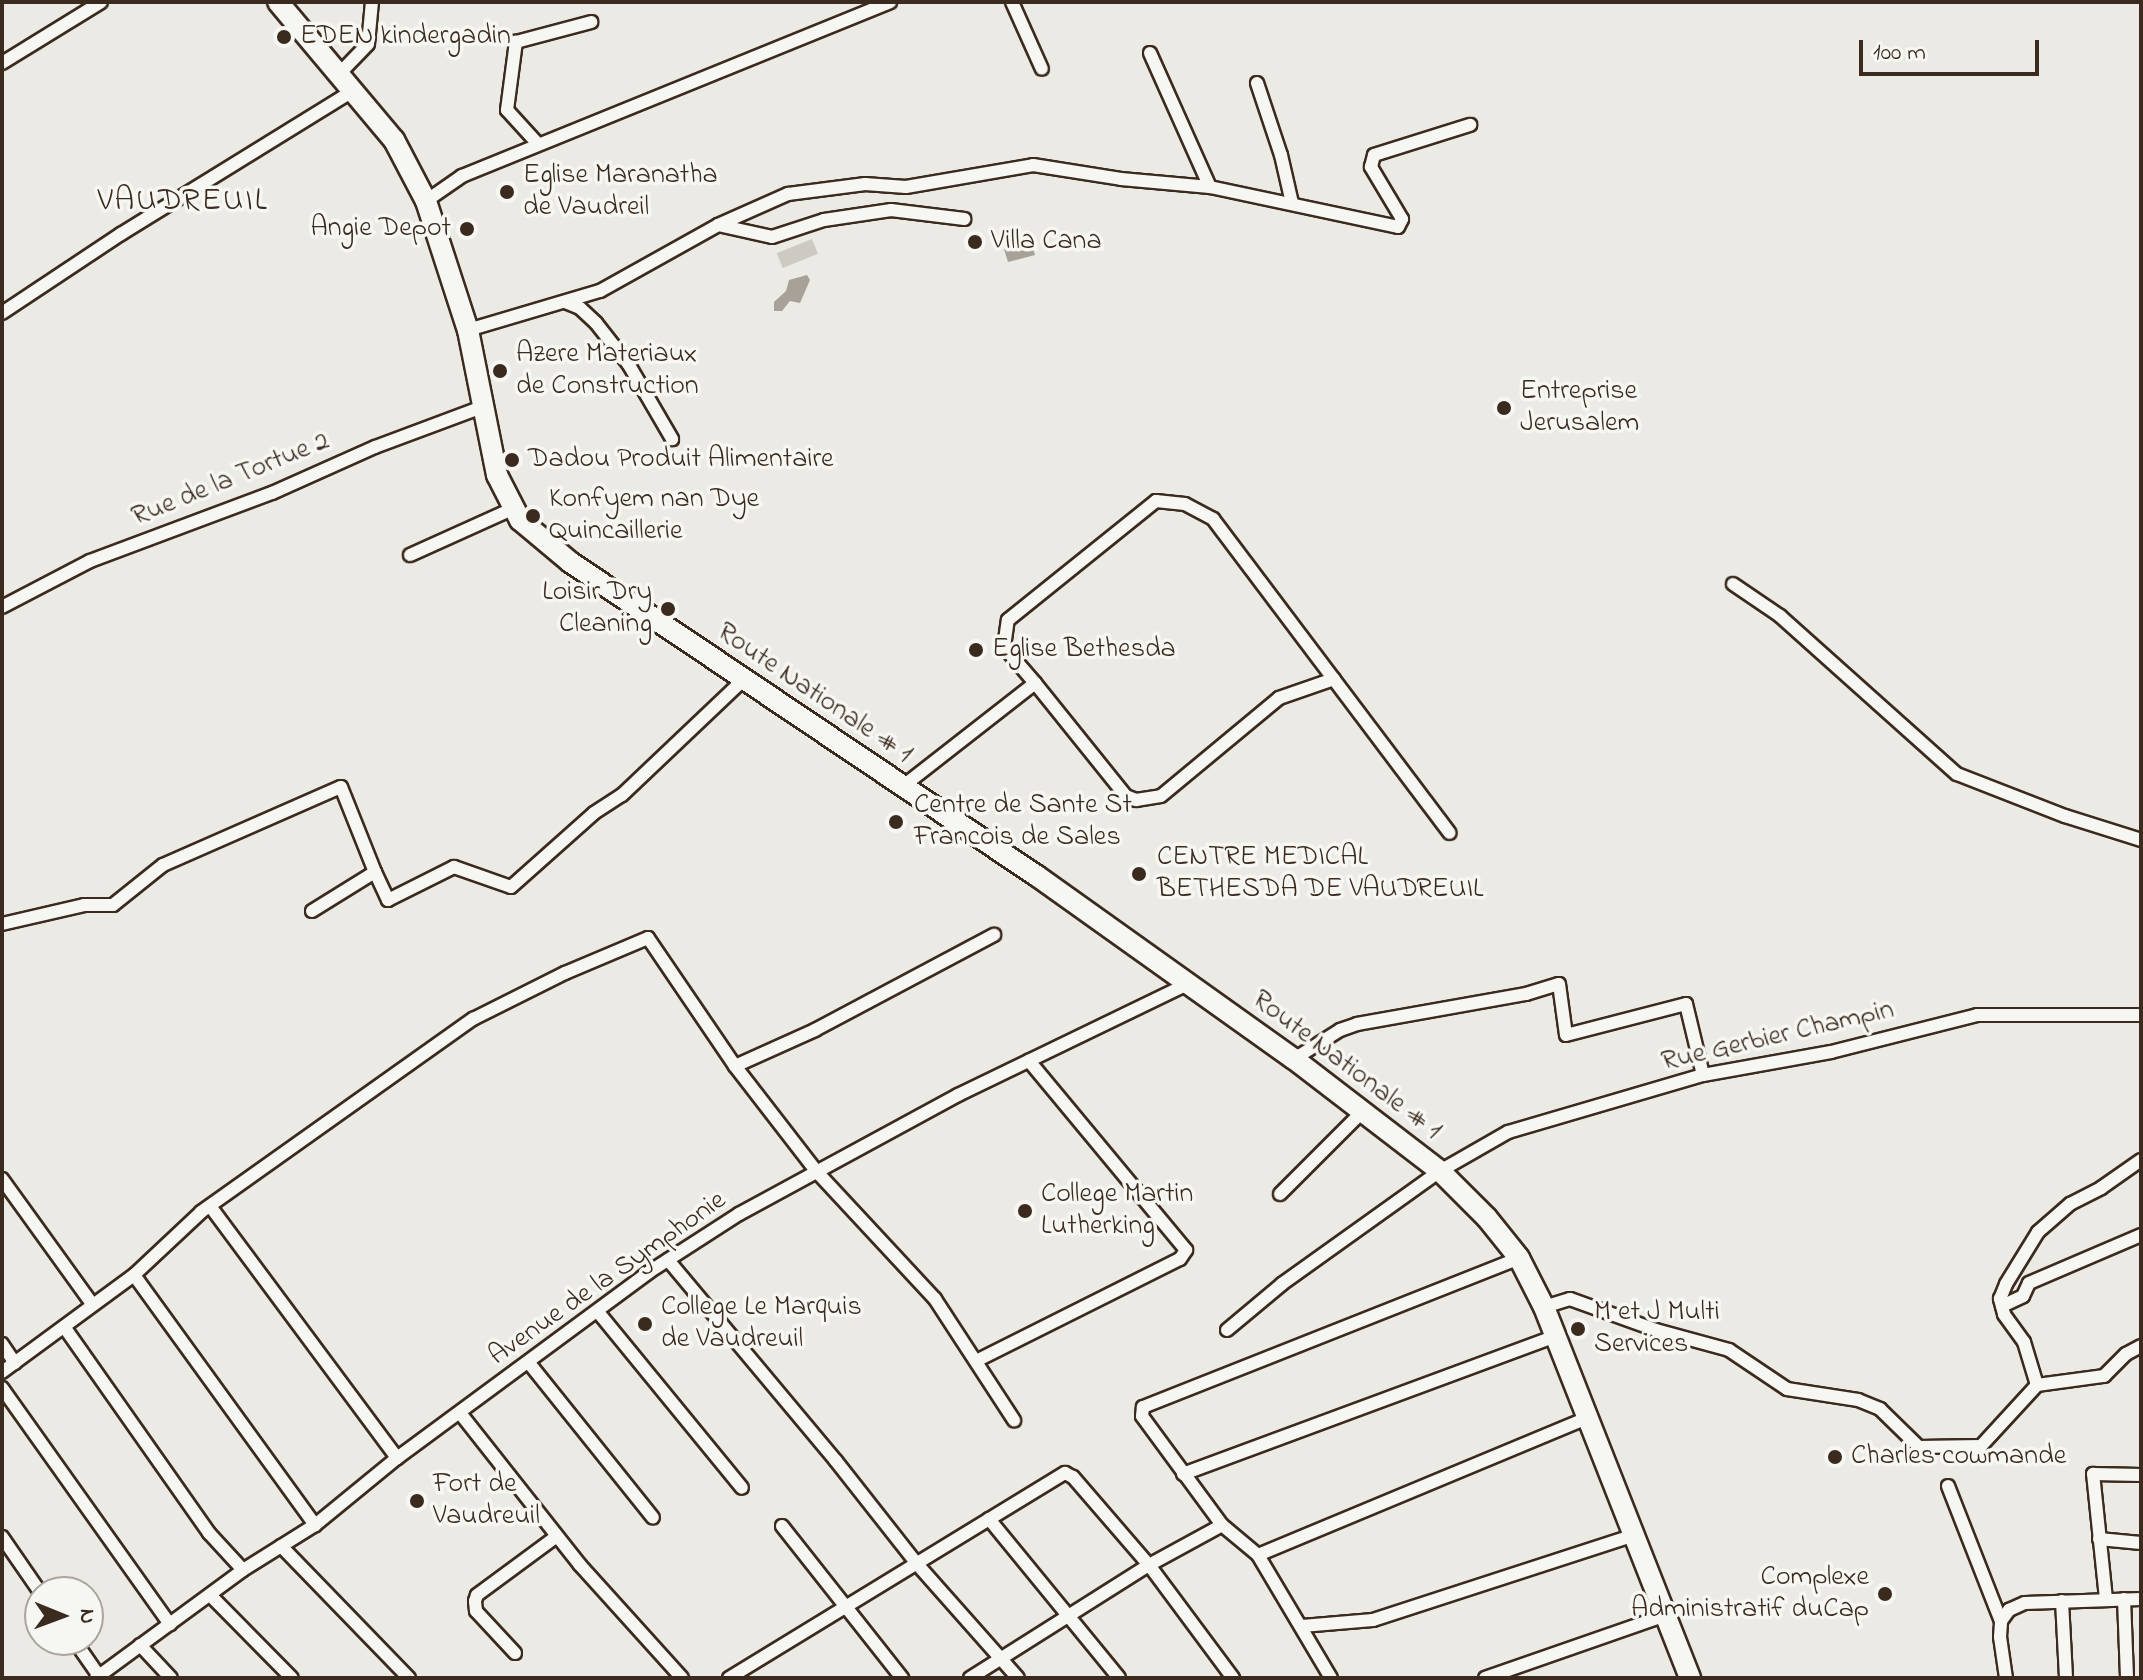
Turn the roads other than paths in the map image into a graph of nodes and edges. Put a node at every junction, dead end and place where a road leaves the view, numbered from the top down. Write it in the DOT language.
graph roads {
  1 [pos="101,2"];
  2 [pos="278,2"];
  3 [pos="372,2"];
  4 [pos="890,2"];
  5 [pos="1012,2"];
  6 [pos="591,22"];
  7 [pos="1150,53"];
  8 [pos="2,63"];
  9 [pos="1042,69"];
  10 [pos="340,73"];
  11 [pos="1257,83"];
  12 [pos="354,90"];
  13 [pos="1470,125"];
  14 [pos="538,144"];
  15 [pos="1210,187"];
  16 [pos="426,201"];
  17 [pos="1292,203"];
  18 [pos="964,219"];
  19 [pos="718,225"];
  20 [pos="565,302"];
  21 [pos="2,313"];
  22 [pos="468,330"];
  23 [pos="482,407"];
  24 [pos="672,439"];
  25 [pos="512,509"];
  26 [pos="410,555"];
  27 [pos="1733,584"];
  28 [pos="2,607"];
  29 [pos="1334,679"];
  30 [pos="743,680"];
  31 [pos="1035,683"];
  32 [pos="902,787"];
  33 [pos="1450,833"];
  34 [pos="2141,840"];
  35 [pos="375,872"];
  36 [pos="312,911"];
  37 [pos="2,924"];
  38 [pos="994,935"];
  39 [pos="1188,984"];
  40 [pos="2141,1015"];
  41 [pos="1294,1059"];
  42 [pos="1029,1061"];
  43 [pos="735,1066"];
  44 [pos="1703,1075"];
  45 [pos="1362,1112"];
  46 [pos="2141,1160"];
  47 [pos="1440,1171"];
  48 [pos="817,1172"];
  49 [pos="2,1179"];
  50 [pos="1280,1194"];
  51 [pos="210,1206"];
  52 [pos="2141,1235"];
  53 [pos="1519,1258"];
  54 [pos="668,1260"];
  55 [pos="134,1275"];
  56 [pos="93,1305"];
  57 [pos="2002,1306"];
  58 [pos="1544,1307"];
  59 [pos="598,1312"];
  60 [pos="65,1328"];
  61 [pos="1227,1330"];
  62 [pos="1554,1337"];
  63 [pos="2,1344"];
  64 [pos="2141,1346"];
  65 [pos="976,1361"];
  66 [pos="15,1363"];
  67 [pos="529,1363"];
  68 [pos="2,1372"];
  69 [pos="2037,1385"];
  70 [pos="2,1388"];
  71 [pos="460,1413"];
  72 [pos="1589,1417"];
  73 [pos="1014,1420"];
  74 [pos="397,1458"];
  75 [pos="1183,1474"];
  76 [pos="2141,1475"];
  77 [pos="1948,1486"];
  78 [pos="742,1488"];
  79 [pos="653,1518"];
  80 [pos="989,1519"];
  81 [pos="315,1525"];
  82 [pos="1222,1525"];
  83 [pos="782,1526"];
  84 [pos="1635,1535"];
  85 [pos="557,1536"];
  86 [pos="2,1537"];
  87 [pos="2099,1539"];
  88 [pos="2141,1543"];
  89 [pos="281,1546"];
  90 [pos="1258,1555"];
  91 [pos="917,1564"];
  92 [pos="1149,1565"];
  93 [pos="243,1570"];
  94 [pos="29,1576"];
  95 [pos="211,1596"];
  96 [pos="2106,1599"];
  97 [pos="2124,1599"];
  98 [pos="2141,1599"];
  99 [pos="2062,1601"];
  100 [pos="846,1607"];
  101 [pos="1666,1615"];
  102 [pos="1068,1616"];
  103 [pos="2001,1621"];
  104 [pos="170,1624"];
  105 [pos="1302,1626"];
  106 [pos="140,1645"];
  107 [pos="515,1653"];
  108 [pos="84,1656"];
  109 [pos="1002,1658"];
  110 [pos="97,1677"];
  111 [pos="171,1678"];
  112 [pos="292,1678"];
  113 [pos="409,1678"];
  114 [pos="682,1678"];
  115 [pos="729,1678"];
  116 [pos="902,1678"];
  117 [pos="970,1678"];
  118 [pos="1018,1678"];
  119 [pos="1119,1678"];
  120 [pos="1233,1678"];
  121 [pos="1331,1678"];
  122 [pos="1485,1678"];
  123 [pos="1690,1678"];
  124 [pos="2006,1678"];
  125 [pos="2066,1678"];
  126 [pos="2127,1678"];
  1 -- 8 [label="street"];
  2 -- 10 [label="main road, Route Nationale # 1"];
  3 -- 10 [label="street"];
  4 -- 14 [label="street"];
  5 -- 9 [label="street"];
  6 -- 14 [label="street"];
  7 -- 15 [label="street"];
  10 -- 12 [label="main road, Route Nationale # 1"];
  11 -- 17 [label="street"];
  12 -- 16 [label="main road, Route Nationale # 1"];
  12 -- 21 [label="street"];
  13 -- 17 [label="street"];
  14 -- 16 [label="street"];
  15 -- 17 [label="street"];
  15 -- 19 [label="street"];
  16 -- 22 [label="main road, Route Nationale # 1"];
  18 -- 19 [label="street"];
  19 -- 20 [label="street"];
  20 -- 22 [label="street"];
  20 -- 24 [label="street"];
  22 -- 23 [label="main road, Route Nationale # 1"];
  23 -- 25 [label="main road, Route Nationale # 1"];
  23 -- 28 [label="street, Rue de la Tortue 2"];
  25 -- 26 [label="street"];
  25 -- 30 [label="main road, Route Nationale # 1"];
  27 -- 34 [label="street"];
  29 -- 31 [label="street"];
  29 -- 31 [label="street"];
  29 -- 33 [label="street"];
  30 -- 32 [label="main road, Route Nationale # 1"];
  30 -- 35 [label="street"];
  31 -- 32 [label="street"];
  32 -- 39 [label="main road, Route Nationale # 1"];
  35 -- 36 [label="street"];
  35 -- 37 [label="street"];
  38 -- 43 [label="street"];
  39 -- 41 [label="main road, Route Nationale # 1"];
  39 -- 42 [label="street, Avenue de la Symphonie"];
  40 -- 44 [label="street, Rue Gerbier Champin"];
  41 -- 44 [label="street"];
  41 -- 45 [label="main road, Route Nationale # 1"];
  42 -- 48 [label="street, Avenue de la Symphonie"];
  42 -- 65 [label="street"];
  43 -- 48 [label="street"];
  43 -- 51 [label="street"];
  44 -- 47 [label="street, Rue Gerbier Champin"];
  45 -- 47 [label="main road, Route Nationale # 1"];
  45 -- 50 [label="street"];
  46 -- 57 [label="street"];
  47 -- 53 [label="main road, Route Nationale # 1"];
  47 -- 61 [label="street, Rue Gerbier Champin"];
  48 -- 54 [label="street, Avenue de la Symphonie"];
  48 -- 65 [label="street"];
  49 -- 56 [label="street"];
  51 -- 55 [label="street"];
  51 -- 74 [label="street"];
  52 -- 57 [label="street"];
  53 -- 58 [label="main road, Route Nationale # 1"];
  53 -- 75 [label="street"];
  54 -- 59 [label="street, Avenue de la Symphonie"];
  54 -- 91 [label="street"];
  55 -- 56 [label="street"];
  55 -- 81 [label="street"];
  56 -- 60 [label="street"];
  57 -- 69 [label="street"];
  58 -- 62 [label="main road, Route Nationale # 1"];
  58 -- 69 [label="street"];
  59 -- 67 [label="street, Avenue de la Symphonie"];
  59 -- 78 [label="street"];
  60 -- 66 [label="street"];
  60 -- 93 [label="street"];
  62 -- 72 [label="main road, Route Nationale # 1"];
  62 -- 75 [label="street"];
  63 -- 66 [label="street"];
  64 -- 69 [label="street"];
  65 -- 73 [label="street"];
  66 -- 68 [label="street"];
  67 -- 71 [label="street, Avenue de la Symphonie"];
  67 -- 79 [label="street"];
  70 -- 104 [label="street"];
  71 -- 74 [label="street, Avenue de la Symphonie"];
  71 -- 85 [label="street"];
  72 -- 84 [label="main road, Route Nationale # 1"];
  72 -- 90 [label="street"];
  74 -- 81 [label="street, Avenue de la Symphonie"];
  75 -- 82 [label="street"];
  76 -- 87 [label="street"];
  77 -- 103 [label="street"];
  80 -- 91 [label="street"];
  80 -- 92 [label="street"];
  80 -- 102 [label="street"];
  81 -- 89 [label="street, Avenue de la Symphonie"];
  82 -- 90 [label="street"];
  82 -- 92 [label="street"];
  83 -- 100 [label="street"];
  84 -- 101 [label="main road, Route Nationale # 1"];
  84 -- 105 [label="street"];
  85 -- 107 [label="street"];
  85 -- 114 [label="street"];
  86 -- 94 [label="street"];
  87 -- 88 [label="street"];
  87 -- 96 [label="street"];
  89 -- 93 [label="street, Avenue de la Symphonie"];
  89 -- 113 [label="street"];
  90 -- 105 [label="street"];
  91 -- 100 [label="street"];
  91 -- 109 [label="street"];
  92 -- 102 [label="street"];
  92 -- 120 [label="street"];
  93 -- 95 [label="street, Avenue de la Symphonie"];
  95 -- 104 [label="street, Avenue de la Symphonie"];
  95 -- 112 [label="street"];
  96 -- 97 [label="street"];
  96 -- 99 [label="street"];
  97 -- 98 [label="street"];
  97 -- 126 [label="street"];
  99 -- 103 [label="street"];
  99 -- 125 [label="street"];
  100 -- 115 [label="street"];
  100 -- 116 [label="street"];
  101 -- 122 [label="street"];
  101 -- 123 [label="main road, Route Nationale # 1"];
  102 -- 109 [label="street"];
  102 -- 119 [label="street"];
  103 -- 124 [label="street"];
  104 -- 106 [label="street, Avenue de la Symphonie"];
  105 -- 121 [label="street"];
  106 -- 110 [label="street, Avenue de la Symphonie"];
  106 -- 111 [label="street"];
  108 -- 110 [label="street"];
  109 -- 117 [label="street"];
  109 -- 118 [label="street"];
}
